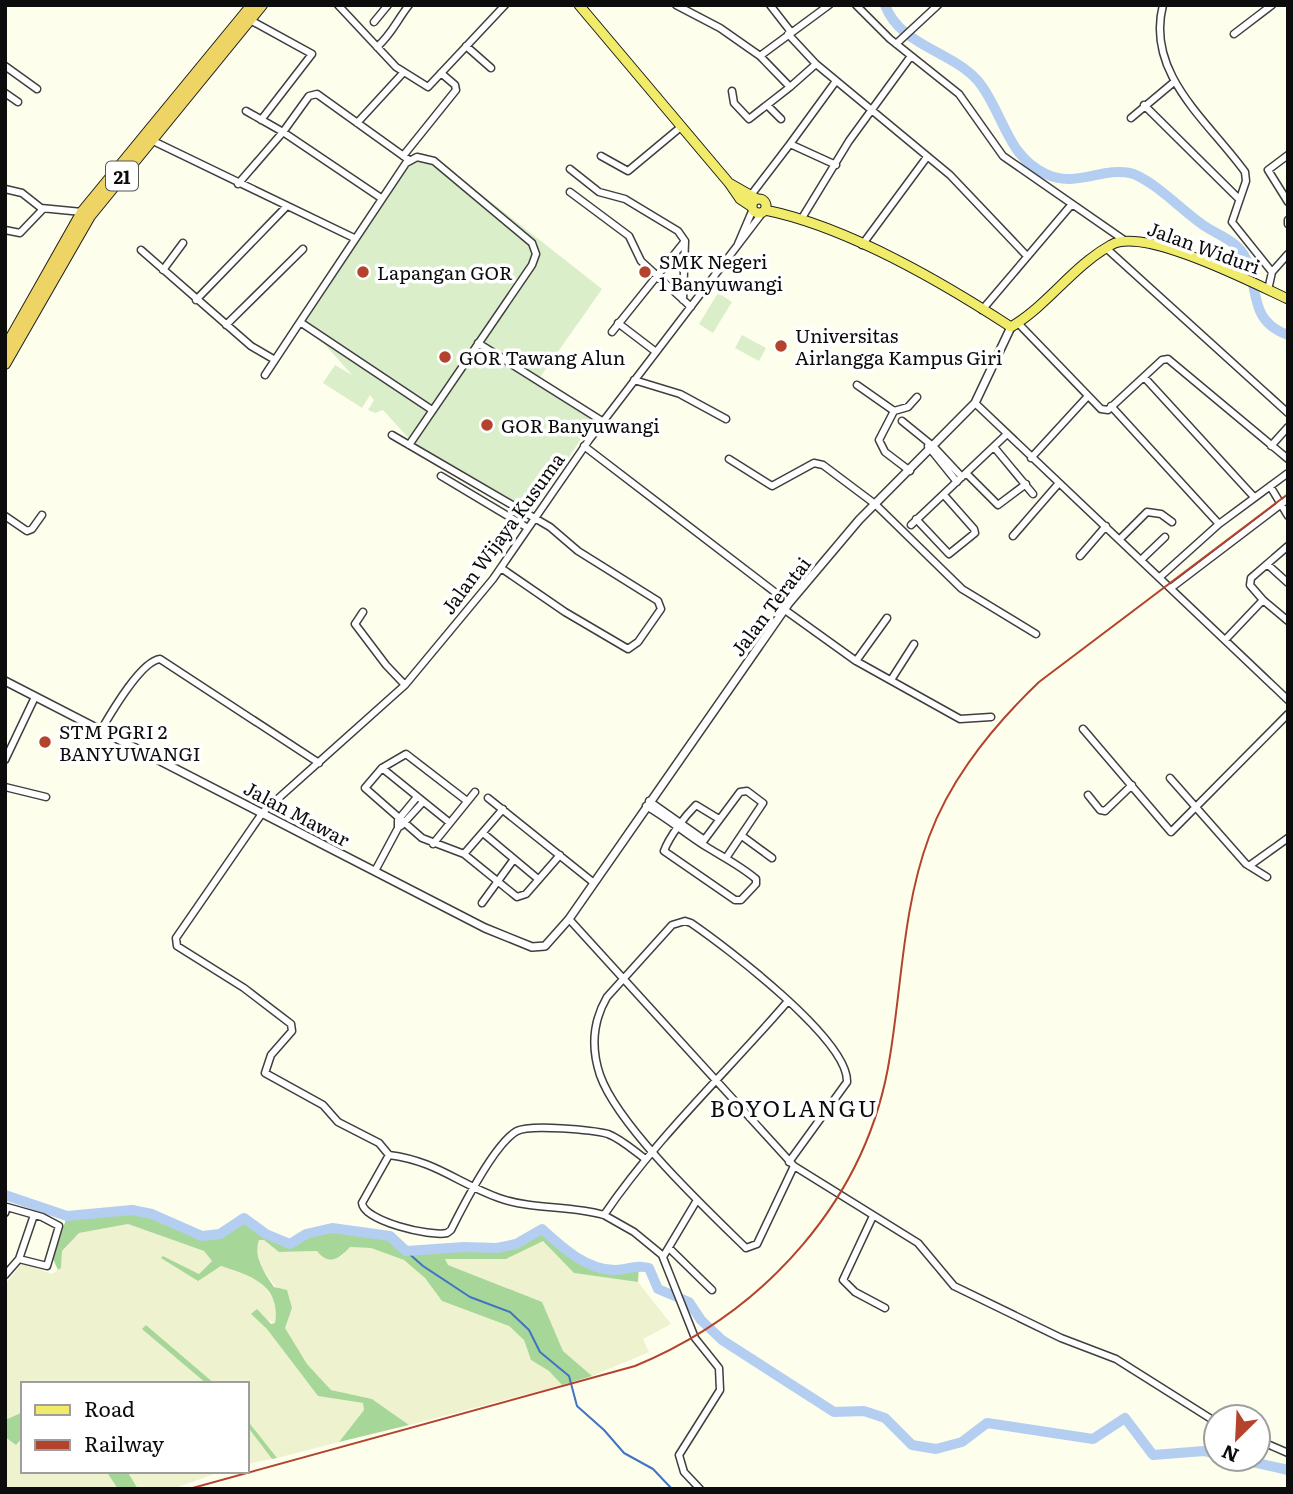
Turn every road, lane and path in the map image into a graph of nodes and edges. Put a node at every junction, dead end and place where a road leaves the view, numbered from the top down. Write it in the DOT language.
graph roads {
  1 [pos="252,5"];
  2 [pos="262,5"];
  3 [pos="338,5"];
  4 [pos="388,5"];
  5 [pos="409,5"];
  6 [pos="505,5"];
  7 [pos="579,5"];
  8 [pos="677,5"];
  9 [pos="770,5"];
  10 [pos="813,5"];
  11 [pos="829,5"];
  12 [pos="856,5"];
  13 [pos="938,5"];
  14 [pos="1163,5"];
  15 [pos="1272,5"];
  16 [pos="820,12"];
  17 [pos="250,20"];
  18 [pos="374,22"];
  19 [pos="790,33"];
  20 [pos="1234,34"];
  21 [pos="898,41"];
  22 [pos="466,46"];
  23 [pos="377,47"];
  24 [pos="760,55"];
  25 [pos="911,56"];
  26 [pos="816,64"];
  27 [pos="5,66"];
  28 [pos="491,68"];
  29 [pos="403,73"];
  30 [pos="442,73"];
  31 [pos="836,81"];
  32 [pos="1174,82"];
  33 [pos="790,87"];
  34 [pos="37,89"];
  35 [pos="732,91"];
  36 [pos="5,93"];
  37 [pos="18,102"];
  38 [pos="767,105"];
  39 [pos="1144,105"];
  40 [pos="246,111"];
  41 [pos="870,111"];
  42 [pos="1131,118"];
  43 [pos="261,120"];
  44 [pos="780,120"];
  45 [pos="357,123"];
  46 [pos="682,126"];
  47 [pos="283,132"];
  48 [pos="148,138"];
  49 [pos="790,144"];
  50 [pos="1288,155"];
  51 [pos="601,156"];
  52 [pos="927,156"];
  53 [pos="406,158"];
  54 [pos="836,165"];
  55 [pos="570,169"];
  56 [pos="238,184"];
  57 [pos="5,189"];
  58 [pos="570,192"];
  59 [pos="381,198"];
  60 [pos="1239,199"];
  61 [pos="1288,202"];
  62 [pos="1072,204"];
  63 [pos="758,205"];
  64 [pos="286,207"];
  65 [pos="43,209"];
  66 [pos="82,212"];
  67 [pos="799,217"];
  68 [pos="5,230"];
  69 [pos="354,238"];
  70 [pos="1124,240"];
  71 [pos="685,241"];
  72 [pos="183,243"];
  73 [pos="861,245"];
  74 [pos="737,246"];
  75 [pos="1106,248"];
  76 [pos="303,249"];
  77 [pos="141,250"];
  78 [pos="1288,254"];
  79 [pos="1026,255"];
  80 [pos="163,270"];
  81 [pos="1272,272"];
  82 [pos="656,275"];
  83 [pos="1266,289"];
  84 [pos="1288,299"];
  85 [pos="196,300"];
  86 [pos="683,300"];
  87 [pos="691,307"];
  88 [pos="982,310"];
  89 [pos="300,322"];
  90 [pos="618,323"];
  91 [pos="226,325"];
  92 [pos="1014,325"];
  93 [pos="612,332"];
  94 [pos="478,343"];
  95 [pos="5,348"];
  96 [pos="656,352"];
  97 [pos="275,360"];
  98 [pos="5,364"];
  99 [pos="265,375"];
  100 [pos="1144,377"];
  101 [pos="634,380"];
  102 [pos="857,385"];
  103 [pos="1088,396"];
  104 [pos="917,397"];
  105 [pos="975,403"];
  106 [pos="1111,406"];
  107 [pos="432,410"];
  108 [pos="894,411"];
  109 [pos="1288,413"];
  110 [pos="726,419"];
  111 [pos="602,421"];
  112 [pos="902,421"];
  113 [pos="1288,427"];
  114 [pos="1007,434"];
  115 [pos="392,435"];
  116 [pos="408,445"];
  117 [pos="584,446"];
  118 [pos="1271,446"];
  119 [pos="994,447"];
  120 [pos="931,448"];
  121 [pos="1031,458"];
  122 [pos="729,459"];
  123 [pos="1288,459"];
  124 [pos="910,471"];
  125 [pos="1288,473"];
  126 [pos="440,475"];
  127 [pos="962,478"];
  128 [pos="1059,483"];
  129 [pos="1026,484"];
  130 [pos="1270,486"];
  131 [pos="1033,494"];
  132 [pos="944,495"];
  133 [pos="1254,497"];
  134 [pos="1288,499"];
  135 [pos="875,504"];
  136 [pos="1280,505"];
  137 [pos="42,515"];
  138 [pos="5,516"];
  139 [pos="1288,516"];
  140 [pos="916,519"];
  141 [pos="534,520"];
  142 [pos="1172,522"];
  143 [pos="1219,524"];
  144 [pos="911,525"];
  145 [pos="1106,526"];
  146 [pos="528,528"];
  147 [pos="1013,537"];
  148 [pos="1165,537"];
  149 [pos="1120,539"];
  150 [pos="1288,546"];
  151 [pos="1080,556"];
  152 [pos="1142,559"];
  153 [pos="1267,564"];
  154 [pos="501,568"];
  155 [pos="1160,578"];
  156 [pos="1288,583"];
  157 [pos="1171,587"];
  158 [pos="1263,600"];
  159 [pos="787,607"];
  160 [pos="363,612"];
  161 [pos="887,618"];
  162 [pos="1288,621"];
  163 [pos="1036,634"];
  164 [pos="1225,640"];
  165 [pos="914,644"];
  166 [pos="856,661"];
  167 [pos="891,680"];
  168 [pos="5,681"];
  169 [pos="405,685"];
  170 [pos="35,697"];
  171 [pos="1288,700"];
  172 [pos="1288,714"];
  173 [pos="991,717"];
  174 [pos="1083,729"];
  175 [pos="100,730"];
  176 [pos="5,760"];
  177 [pos="319,763"];
  178 [pos="382,768"];
  179 [pos="1170,778"];
  180 [pos="1132,785"];
  181 [pos="5,787"];
  182 [pos="475,792"];
  183 [pos="1088,796"];
  184 [pos="46,797"];
  185 [pos="488,798"];
  186 [pos="420,800"];
  187 [pos="467,801"];
  188 [pos="647,804"];
  189 [pos="1196,808"];
  190 [pos="503,809"];
  191 [pos="263,812"];
  192 [pos="719,819"];
  193 [pos="450,823"];
  194 [pos="400,824"];
  195 [pos="680,825"];
  196 [pos="483,833"];
  197 [pos="742,836"];
  198 [pos="1288,838"];
  199 [pos="703,842"];
  200 [pos="433,844"];
  201 [pos="464,854"];
  202 [pos="559,855"];
  203 [pos="726,858"];
  204 [pos="772,858"];
  205 [pos="514,859"];
  206 [pos="1249,866"];
  207 [pos="375,871"];
  208 [pos="1267,877"];
  209 [pos="538,879"];
  210 [pos="495,881"];
  211 [pos="594,883"];
  212 [pos="482,903"];
  213 [pos="569,919"];
  214 [pos="624,981"];
  215 [pos="788,1001"];
  216 [pos="716,1082"];
  217 [pos="652,1150"];
  218 [pos="389,1156"];
  219 [pos="644,1158"];
  220 [pos="791,1164"];
  221 [pos="474,1187"];
  222 [pos="697,1200"];
  223 [pos="5,1213"];
  224 [pos="34,1214"];
  225 [pos="604,1215"];
  226 [pos="873,1216"];
  227 [pos="668,1248"];
  228 [pos="663,1257"];
  229 [pos="19,1259"];
  230 [pos="5,1275"];
  231 [pos="712,1290"];
  232 [pos="885,1308"];
  233 [pos="1202,1413"];
  234 [pos="700,1489"];
  1 -- 48 [label="highway, 21"];
  2 -- 17 [label="highway, 21"];
  3 -- 23 [label="street"];
  4 -- 18 [label="street"];
  5 -- 23 [label="street"];
  6 -- 22 [label="street"];
  7 -- 46 [label="main road"];
  8 -- 24 [label="street"];
  9 -- 19 [label="street"];
  10 -- 16 [label="street"];
  11 -- 16 [label="street"];
  12 -- 21 [label="street"];
  13 -- 21 [label="street"];
  14 -- 32 [label="street"];
  15 -- 20 [label="street"];
  16 -- 19 [label="street"];
  17 -- 43 [label="street"];
  17 -- 48 [label="highway, 21"];
  19 -- 24 [label="street"];
  19 -- 26 [label="street"];
  21 -- 25 [label="street"];
  22 -- 28 [label="street"];
  22 -- 30 [label="street"];
  23 -- 29 [label="street"];
  24 -- 33 [label="street"];
  25 -- 41 [label="street"];
  25 -- 62 [label="street"];
  26 -- 31 [label="street"];
  26 -- 33 [label="street"];
  27 -- 34 [label="street"];
  29 -- 30 [label="street"];
  29 -- 45 [label="street"];
  30 -- 53 [label="street"];
  31 -- 41 [label="street"];
  31 -- 49 [label="street"];
  32 -- 39 [label="street"];
  32 -- 60 [label="street"];
  33 -- 38 [label="street"];
  35 -- 38 [label="street"];
  36 -- 37 [label="street"];
  38 -- 44 [label="street"];
  39 -- 42 [label="street"];
  39 -- 60 [label="street"];
  40 -- 43 [label="street"];
  41 -- 52 [label="street"];
  41 -- 54 [label="street"];
  43 -- 47 [label="street"];
  45 -- 47 [label="street"];
  45 -- 53 [label="street"];
  46 -- 51 [label="street"];
  46 -- 63 [label="main road"];
  47 -- 56 [label="street"];
  47 -- 59 [label="street"];
  48 -- 56 [label="street"];
  48 -- 66 [label="highway, 21"];
  48 -- 98 [label="highway, 21"];
  49 -- 54 [label="street"];
  49 -- 63 [label="street"];
  50 -- 61 [label="street"];
  52 -- 73 [label="street"];
  52 -- 79 [label="street"];
  53 -- 59 [label="street"];
  53 -- 94 [label="street"];
  54 -- 67 [label="street"];
  55 -- 71 [label="street"];
  56 -- 64 [label="street"];
  57 -- 65 [label="street"];
  58 -- 82 [label="street"];
  59 -- 69 [label="street"];
  60 -- 81 [label="street"];
  62 -- 70 [label="street"];
  62 -- 79 [label="street"];
  63 -- 67 [label="main road"];
  63 -- 74 [label="street"];
  63 -- 74 [label="street"];
  64 -- 69 [label="street"];
  64 -- 85 [label="street"];
  65 -- 66 [label="street"];
  65 -- 68 [label="street"];
  66 -- 95 [label="highway, 21"];
  67 -- 73 [label="main road"];
  69 -- 89 [label="street"];
  70 -- 75 [label="main road, Jalan Widuri"];
  70 -- 83 [label="main road, Jalan Widuri"];
  71 -- 82 [label="street"];
  71 -- 86 [label="street"];
  72 -- 80 [label="street"];
  73 -- 88 [label="main road"];
  74 -- 87 [label="street, Jalan Wijaya Kusuma"];
  75 -- 92 [label="main road, Jalan Widuri"];
  75 -- 109 [label="street"];
  76 -- 91 [label="street"];
  77 -- 80 [label="street"];
  78 -- 81 [label="street"];
  79 -- 88 [label="street"];
  80 -- 85 [label="street"];
  81 -- 83 [label="street"];
  82 -- 86 [label="street"];
  82 -- 90 [label="street"];
  83 -- 84 [label="main road, Jalan Widuri"];
  85 -- 91 [label="street"];
  86 -- 87 [label="street"];
  87 -- 96 [label="street, Jalan Wijaya Kusuma"];
  88 -- 92 [label="main road"];
  89 -- 97 [label="street"];
  89 -- 107 [label="street"];
  90 -- 93 [label="street"];
  90 -- 96 [label="street"];
  91 -- 97 [label="street"];
  92 -- 103 [label="street"];
  92 -- 105 [label="street, Jalan Teratai"];
  94 -- 107 [label="street"];
  94 -- 111 [label="street"];
  96 -- 101 [label="street, Jalan Wijaya Kusuma"];
  97 -- 99 [label="street"];
  100 -- 106 [label="street"];
  100 -- 118 [label="street"];
  100 -- 133 [label="street"];
  101 -- 110 [label="street"];
  101 -- 111 [label="street, Jalan Wijaya Kusuma"];
  102 -- 108 [label="street"];
  103 -- 106 [label="street"];
  103 -- 121 [label="street"];
  104 -- 108 [label="street"];
  105 -- 114 [label="street"];
  105 -- 120 [label="street, Jalan Teratai"];
  106 -- 143 [label="street"];
  107 -- 116 [label="street"];
  108 -- 124 [label="street"];
  111 -- 117 [label="street, Jalan Wijaya Kusuma"];
  112 -- 120 [label="street"];
  113 -- 118 [label="street"];
  114 -- 119 [label="street"];
  114 -- 121 [label="street"];
  115 -- 116 [label="street"];
  116 -- 141 [label="street"];
  117 -- 141 [label="street, Jalan Wijaya Kusuma"];
  117 -- 159 [label="street"];
  118 -- 123 [label="street"];
  119 -- 127 [label="street"];
  119 -- 129 [label="street"];
  120 -- 124 [label="street, Jalan Teratai"];
  120 -- 127 [label="street"];
  121 -- 128 [label="street"];
  122 -- 135 [label="street"];
  124 -- 135 [label="street, Jalan Teratai"];
  125 -- 130 [label="street"];
  126 -- 146 [label="street"];
  127 -- 129 [label="street"];
  127 -- 132 [label="street"];
  128 -- 145 [label="street"];
  128 -- 147 [label="street"];
  129 -- 131 [label="street"];
  130 -- 133 [label="street"];
  130 -- 136 [label="street"];
  132 -- 140 [label="street"];
  132 -- 140 [label="street"];
  133 -- 143 [label="street"];
  134 -- 136 [label="street"];
  135 -- 159 [label="street, Jalan Teratai"];
  135 -- 163 [label="street"];
  136 -- 139 [label="street"];
  136 -- 157 [label="street"];
  137 -- 138 [label="street"];
  140 -- 144 [label="street"];
  141 -- 146 [label="street, Jalan Wijaya Kusuma"];
  141 -- 154 [label="street"];
  142 -- 149 [label="street"];
  143 -- 155 [label="street"];
  145 -- 149 [label="street"];
  145 -- 151 [label="street"];
  146 -- 154 [label="street, Jalan Wijaya Kusuma"];
  148 -- 152 [label="street"];
  149 -- 152 [label="street"];
  150 -- 153 [label="street"];
  152 -- 155 [label="street"];
  153 -- 156 [label="street"];
  153 -- 158 [label="street"];
  154 -- 169 [label="street, Jalan Wijaya Kusuma"];
  155 -- 157 [label="street"];
  157 -- 164 [label="street"];
  158 -- 162 [label="street"];
  158 -- 164 [label="street"];
  159 -- 166 [label="street"];
  159 -- 188 [label="street, Jalan Teratai"];
  160 -- 169 [label="street"];
  161 -- 166 [label="street"];
  164 -- 171 [label="street"];
  165 -- 167 [label="street"];
  166 -- 167 [label="street"];
  167 -- 173 [label="street"];
  168 -- 170 [label="street, Jalan Mawar"];
  169 -- 177 [label="street, Jalan Wijaya Kusuma"];
  170 -- 175 [label="street, Jalan Mawar"];
  170 -- 176 [label="street"];
  172 -- 189 [label="street"];
  174 -- 180 [label="street"];
  175 -- 177 [label="street"];
  175 -- 191 [label="street, Jalan Mawar"];
  177 -- 191 [label="street, Jalan Wijaya Kusuma"];
  178 -- 186 [label="street"];
  178 -- 187 [label="street"];
  178 -- 194 [label="street"];
  179 -- 189 [label="street"];
  180 -- 183 [label="street"];
  180 -- 189 [label="street"];
  181 -- 184 [label="street"];
  182 -- 187 [label="street"];
  185 -- 190 [label="street"];
  186 -- 193 [label="street"];
  186 -- 194 [label="street"];
  187 -- 193 [label="street"];
  188 -- 195 [label="street"];
  188 -- 211 [label="street, Jalan Teratai"];
  189 -- 206 [label="street"];
  190 -- 196 [label="street"];
  190 -- 202 [label="street"];
  191 -- 207 [label="street, Jalan Mawar"];
  191 -- 218 [label="street, Jalan Wijaya Kusuma"];
  192 -- 195 [label="street"];
  192 -- 197 [label="street"];
  192 -- 199 [label="street"];
  193 -- 200 [label="street"];
  194 -- 200 [label="street"];
  194 -- 207 [label="street"];
  195 -- 199 [label="street"];
  195 -- 203 [label="street"];
  196 -- 201 [label="street"];
  196 -- 205 [label="street"];
  197 -- 203 [label="street"];
  197 -- 204 [label="street"];
  198 -- 206 [label="street"];
  199 -- 203 [label="street"];
  200 -- 201 [label="street"];
  201 -- 210 [label="street"];
  202 -- 209 [label="street"];
  202 -- 211 [label="street"];
  205 -- 209 [label="street"];
  205 -- 210 [label="street"];
  206 -- 208 [label="street"];
  207 -- 213 [label="street, Jalan Mawar"];
  209 -- 210 [label="street"];
  210 -- 212 [label="street"];
  211 -- 213 [label="street, Jalan Teratai"];
  213 -- 214 [label="street"];
  214 -- 215 [label="street"];
  214 -- 216 [label="street"];
  214 -- 217 [label="street"];
  215 -- 216 [label="street"];
  215 -- 220 [label="street"];
  216 -- 217 [label="street"];
  216 -- 220 [label="street"];
  217 -- 219 [label="street"];
  217 -- 222 [label="street"];
  218 -- 221 [label="street"];
  218 -- 221 [label="street"];
  219 -- 221 [label="street"];
  219 -- 225 [label="street"];
  220 -- 222 [label="street"];
  220 -- 226 [label="street"];
  221 -- 225 [label="street"];
  222 -- 227 [label="street"];
  223 -- 224 [label="street"];
  224 -- 229 [label="street"];
  224 -- 229 [label="street"];
  225 -- 228 [label="street"];
  226 -- 232 [label="street"];
  226 -- 233 [label="street"];
  227 -- 228 [label="street"];
  227 -- 231 [label="street"];
  228 -- 234 [label="street"];
  229 -- 230 [label="street"];
}
